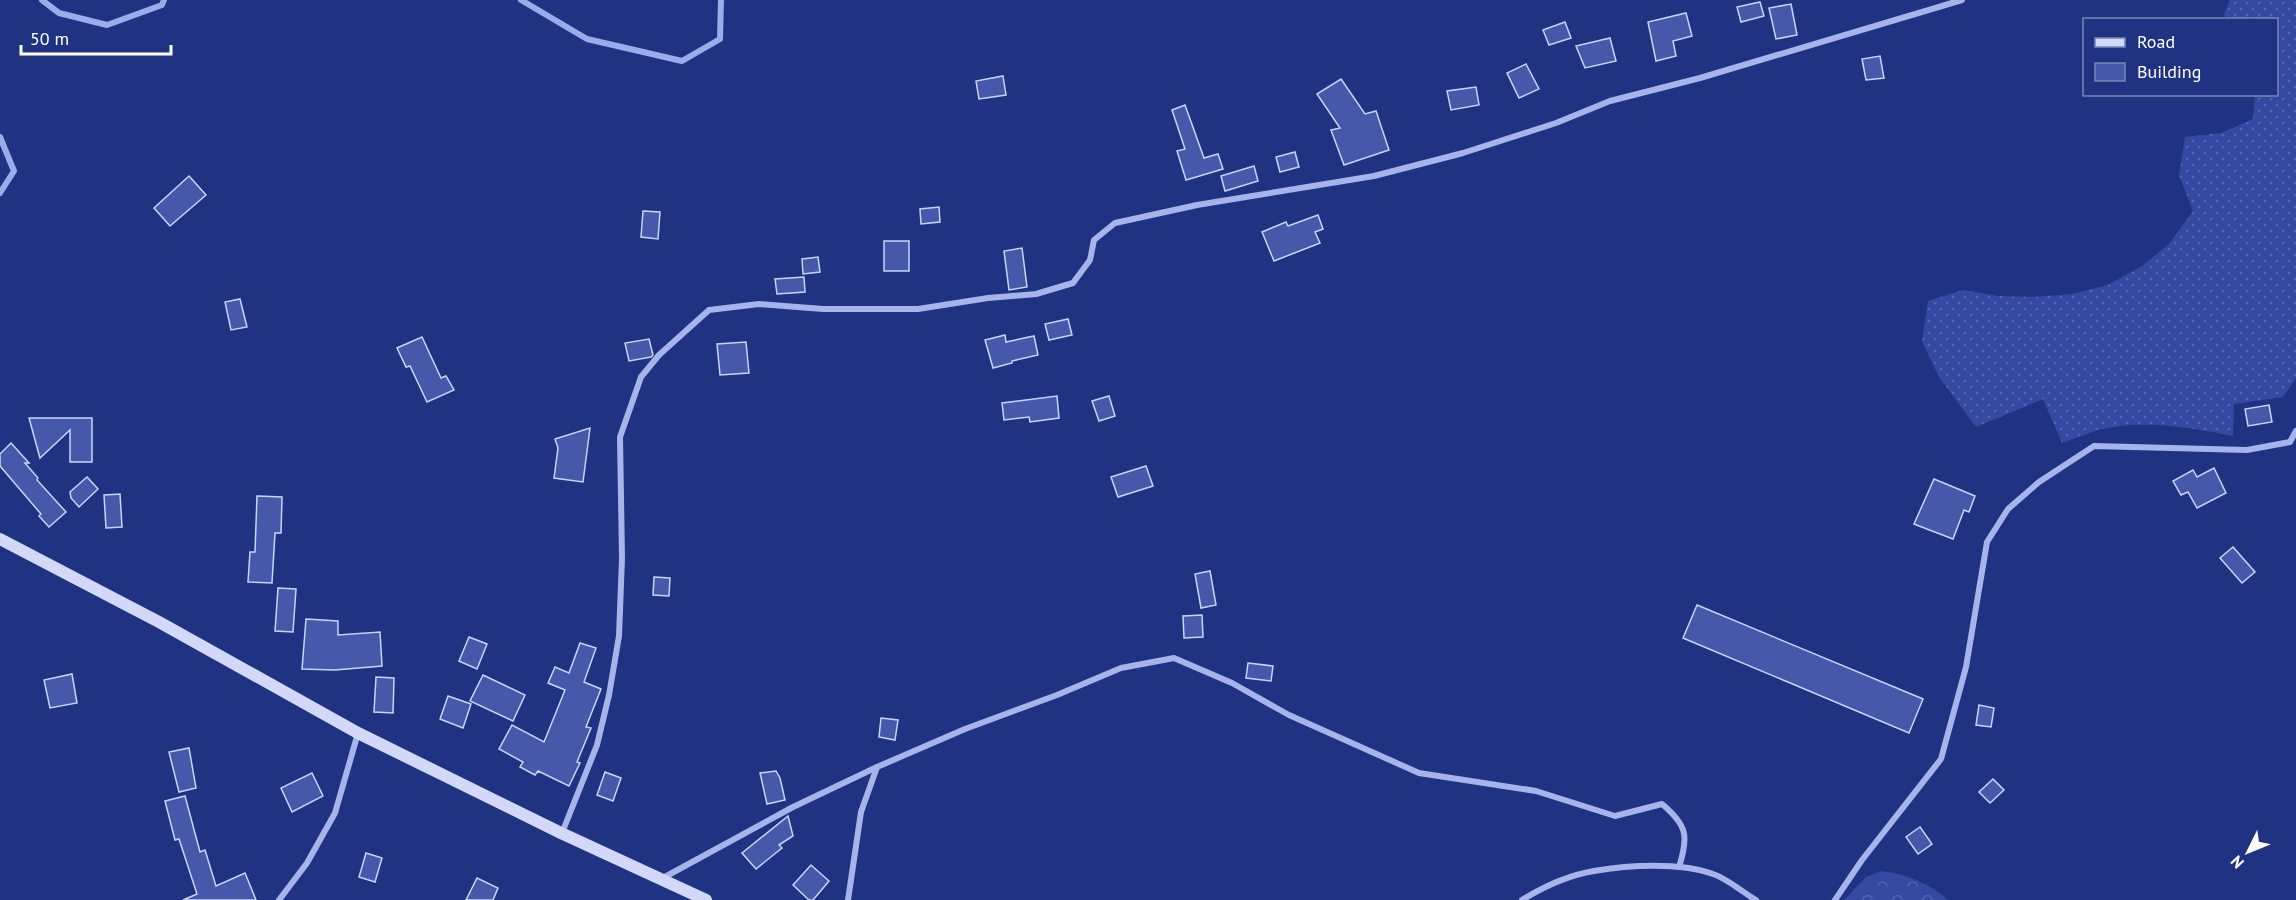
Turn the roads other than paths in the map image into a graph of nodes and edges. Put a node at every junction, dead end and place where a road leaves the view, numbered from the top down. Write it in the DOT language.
graph roads {
  1 [pos="1962,0"];
  2 [pos="2296,431"];
  3 [pos="0,539"];
  4 [pos="358,733"];
  5 [pos="877,767"];
  6 [pos="561,833"];
  7 [pos="1679,867"];
  8 [pos="660,879"];
  9 [pos="279,900"];
  10 [pos="706,900"];
  11 [pos="848,900"];
  12 [pos="1522,900"];
  13 [pos="1756,900"];
  14 [pos="1835,900"];
  1 -- 6 [label="street"];
  2 -- 14 [label="street"];
  3 -- 4 [label="main road"];
  4 -- 6 [label="main road"];
  4 -- 9 [label="street"];
  5 -- 7 [label="street"];
  5 -- 8 [label="street"];
  5 -- 11 [label="street"];
  6 -- 8 [label="main road"];
  7 -- 12 [label="street"];
  7 -- 13 [label="street"];
  8 -- 10 [label="main road"];
}
